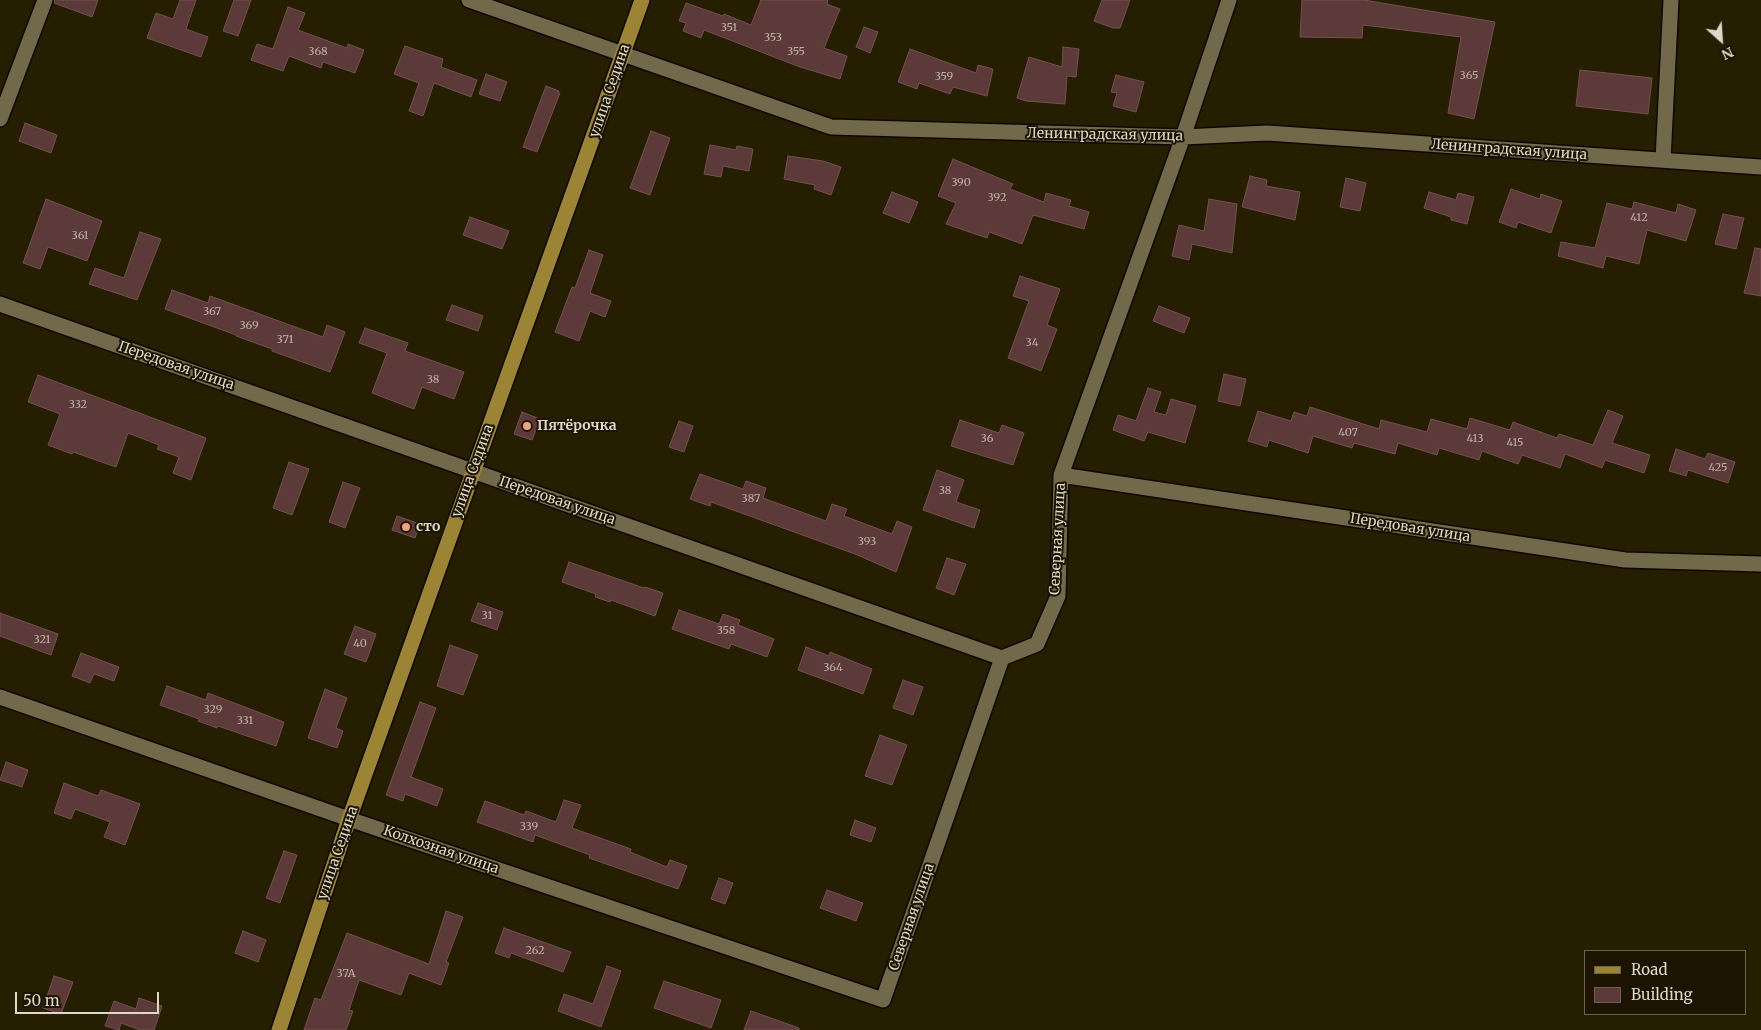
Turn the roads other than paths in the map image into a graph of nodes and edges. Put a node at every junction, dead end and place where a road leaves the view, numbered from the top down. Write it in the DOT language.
graph roads {
  1 [pos="45,0"];
  2 [pos="469,0"];
  3 [pos="642,0"];
  4 [pos="1229,0"];
  5 [pos="1670,0"];
  6 [pos="622,54"];
  7 [pos="0,119"];
  8 [pos="1183,137"];
  9 [pos="1663,160"];
  10 [pos="1761,167"];
  11 [pos="0,304"];
  12 [pos="473,471"];
  13 [pos="1061,475"];
  14 [pos="1761,564"];
  15 [pos="1002,658"];
  16 [pos="0,697"];
  17 [pos="349,819"];
  18 [pos="884,1000"];
  19 [pos="279,1030"];
  1 -- 7 [label="street"];
  2 -- 6 [label="street, Ленинградская улица"];
  3 -- 6 [label="main road, улица Седина"];
  4 -- 8 [label="street, Северная улица"];
  5 -- 9 [label="street"];
  6 -- 8 [label="street, Ленинградская улица"];
  6 -- 12 [label="main road, улица Седина"];
  8 -- 9 [label="street, Ленинградская улица"];
  8 -- 13 [label="street, Северная улица"];
  9 -- 10 [label="street, Ленинградская улица"];
  11 -- 12 [label="street, Передовая улица"];
  12 -- 15 [label="street, Передовая улица"];
  12 -- 17 [label="main road, улица Седина"];
  13 -- 14 [label="street, Передовая улица"];
  13 -- 15 [label="street, Северная улица"];
  15 -- 18 [label="street, Северная улица"];
  16 -- 17 [label="street, Колхозная улица"];
  17 -- 18 [label="street, Колхозная улица"];
  17 -- 19 [label="main road, улица Седина"];
}
